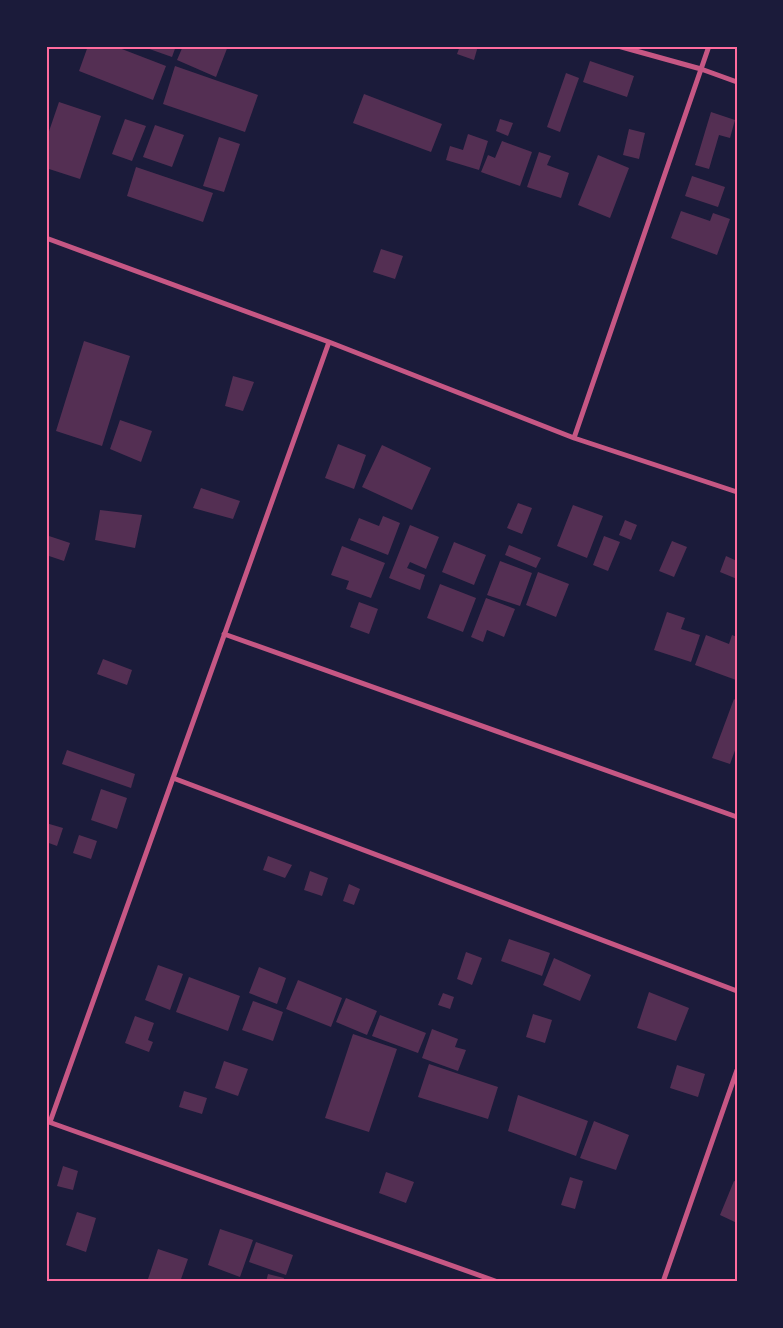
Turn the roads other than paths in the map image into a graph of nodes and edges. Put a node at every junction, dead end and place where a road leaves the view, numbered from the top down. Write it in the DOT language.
graph roads {
  1 [pos="48,46"];
  2 [pos="618,46"];
  3 [pos="709,46"];
  4 [pos="46,50"];
  5 [pos="701,70"];
  6 [pos="737,82"];
  7 [pos="46,238"];
  8 [pos="329,342"];
  9 [pos="574,438"];
  10 [pos="737,492"];
  11 [pos="224,634"];
  12 [pos="173,778"];
  13 [pos="737,817"];
  14 [pos="737,991"];
  15 [pos="737,1070"];
  16 [pos="48,1121"];
  17 [pos="498,1282"];
  18 [pos="663,1282"];
  1 -- 4 [label="street"];
  2 -- 5 [label="street"];
  3 -- 5 [label="street"];
  5 -- 6 [label="street"];
  5 -- 9 [label="street"];
  7 -- 8 [label="street"];
  8 -- 9 [label="street"];
  8 -- 11 [label="street"];
  9 -- 10 [label="street"];
  11 -- 12 [label="street"];
  11 -- 13 [label="street"];
  12 -- 14 [label="street"];
  12 -- 16 [label="street"];
  15 -- 18 [label="street"];
  16 -- 17 [label="street"];
}
